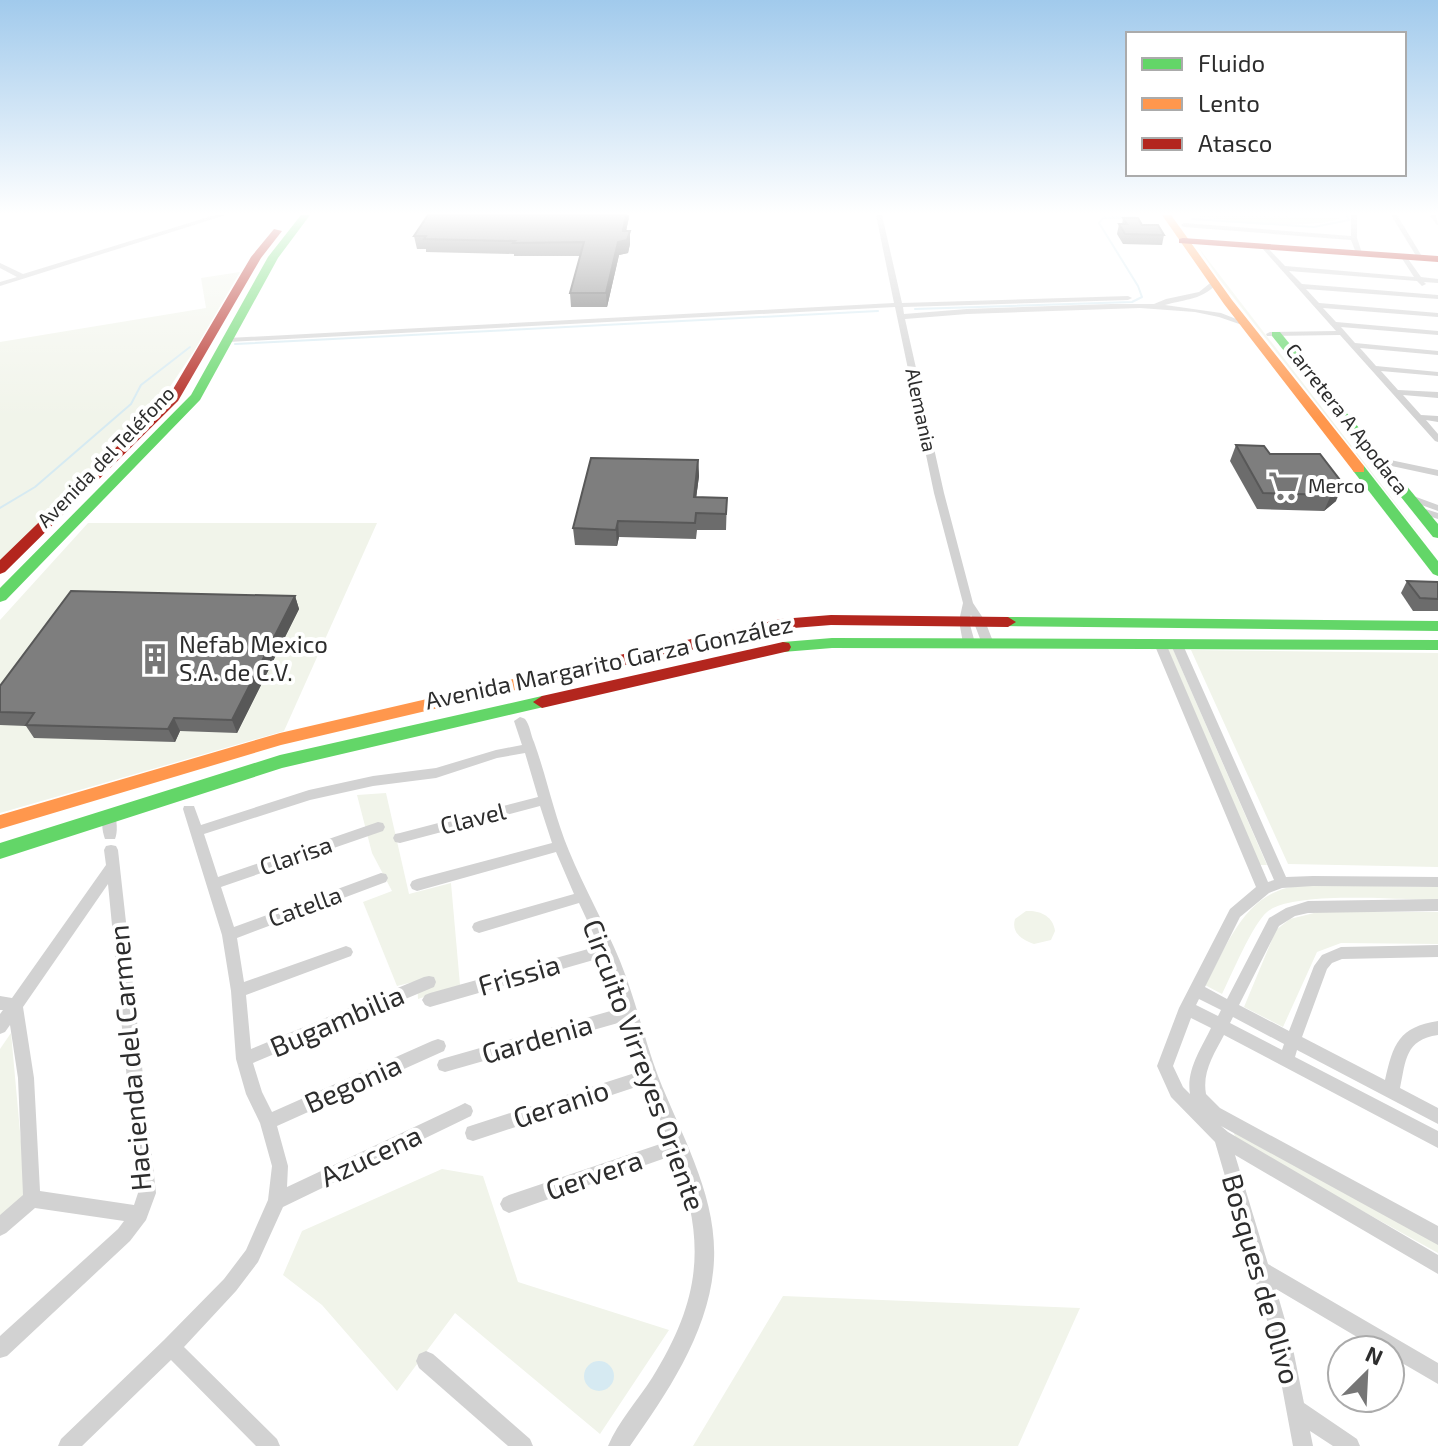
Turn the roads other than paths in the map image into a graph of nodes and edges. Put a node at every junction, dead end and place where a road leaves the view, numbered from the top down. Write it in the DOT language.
graph roads {
  1 [pos="242,282"];
  2 [pos="259,282"];
  3 [pos="894,282"];
  4 [pos="1214,282"];
  5 [pos="1229,282"];
  6 [pos="1295,282"];
  7 [pos="1298,286"];
  8 [pos="1433,296"];
  9 [pos="1128,298"];
  10 [pos="899,305"];
  11 [pos="1315,305"];
  12 [pos="1153,308"];
  13 [pos="1438,312"];
  14 [pos="902,317"];
  15 [pos="1245,324"];
  16 [pos="1333,324"];
  17 [pos="1340,333"];
  18 [pos="1438,333"];
  19 [pos="1273,334"];
  20 [pos="227,343"];
  21 [pos="1351,345"];
  22 [pos="205,347"];
  23 [pos="1438,353"];
  24 [pos="1372,368"];
  25 [pos="1438,374"];
  26 [pos="1394,392"];
  27 [pos="1438,395"];
  28 [pos="1417,417"];
  29 [pos="1438,419"];
  30 [pos="1438,439"];
  31 [pos="1376,460"];
  32 [pos="1438,473"];
  33 [pos="1413,503"];
  34 [pos="1438,508"];
  35 [pos="1438,516"];
  36 [pos="1438,534"];
  37 [pos="1436,561"];
  38 [pos="0,569"];
  39 [pos="1438,586"];
  40 [pos="0,597"];
  41 [pos="971,615"];
  42 [pos="1328,624"];
  43 [pos="1370,624"];
  44 [pos="1438,626"];
  45 [pos="979,643"];
  46 [pos="1169,645"];
  47 [pos="1438,645"];
  48 [pos="1267,646"];
  49 [pos="1324,646"];
  50 [pos="520,721"];
  51 [pos="530,748"];
  52 [pos="546,800"];
  53 [pos="189,809"];
  54 [pos="109,816"];
  55 [pos="0,822"];
  56 [pos="378,827"];
  57 [pos="198,831"];
  58 [pos="400,838"];
  59 [pos="560,846"];
  60 [pos="0,851"];
  61 [pos="111,851"];
  62 [pos="381,878"];
  63 [pos="1438,882"];
  64 [pos="1282,883"];
  65 [pos="214,884"];
  66 [pos="417,885"];
  67 [pos="1264,889"];
  68 [pos="582,897"];
  69 [pos="1438,905"];
  70 [pos="479,927"];
  71 [pos="229,935"];
  72 [pos="608,950"];
  73 [pos="1438,951"];
  74 [pos="346,952"];
  75 [pos="429,982"];
  76 [pos="1196,990"];
  77 [pos="238,991"];
  78 [pos="430,1000"];
  79 [pos="8,1004"];
  80 [pos="1228,1007"];
  81 [pos="1187,1008"];
  82 [pos="629,1013"];
  83 [pos="1220,1025"];
  84 [pos="0,1027"];
  85 [pos="1438,1028"];
  86 [pos="1292,1039"];
  87 [pos="438,1046"];
  88 [pos="244,1059"];
  89 [pos="1286,1059"];
  90 [pos="445,1065"];
  91 [pos="650,1075"];
  92 [pos="1391,1090"];
  93 [pos="465,1111"];
  94 [pos="1214,1113"];
  95 [pos="1438,1116"];
  96 [pos="268,1122"];
  97 [pos="473,1133"];
  98 [pos="1221,1137"];
  99 [pos="1438,1140"];
  100 [pos="679,1145"];
  101 [pos="32,1199"];
  102 [pos="277,1201"];
  103 [pos="509,1204"];
  104 [pos="140,1214"];
  105 [pos="0,1227"];
  106 [pos="1438,1236"];
  107 [pos="1438,1265"];
  108 [pos="1263,1271"];
  109 [pos="171,1347"];
  110 [pos="0,1349"];
  111 [pos="426,1361"];
  112 [pos="1438,1374"];
  113 [pos="1297,1410"];
  114 [pos="78,1443"];
  115 [pos="270,1446"];
  116 [pos="523,1446"];
  117 [pos="618,1446"];
  118 [pos="1303,1446"];
  119 [pos="1350,1446"];
  1 -- 22 [label="main road, Avenida del Teléfono"];
  2 -- 20 [label="main road, Avenida del Teléfono"];
  3 -- 10 [label="street, Alemania"];
  4 -- 12 [label="street"];
  4 -- 15 [label="main road, Carretera A Apodaca"];
  5 -- 19 [label="main road, Carretera A Apodaca"];
  6 -- 7 [label="street"];
  7 -- 8 [label="street"];
  7 -- 11 [label="street"];
  8 -- 13 [label="street"];
  9 -- 10 [label="street"];
  10 -- 14 [label="street, Alemania"];
  10 -- 20 [label="street"];
  11 -- 13 [label="street"];
  11 -- 16 [label="street"];
  12 -- 14 [label="street"];
  12 -- 15 [label="street"];
  14 -- 41 [label="street, Alemania"];
  15 -- 37 [label="main road, Carretera A Apodaca"];
  16 -- 17 [label="street"];
  16 -- 18 [label="street"];
  17 -- 19 [label="street"];
  17 -- 21 [label="street"];
  19 -- 31 [label="main road"];
  19 -- 37 [label="main road, Carretera A Apodaca"];
  20 -- 22 [label="main road"];
  20 -- 40 [label="main road, Avenida del Teléfono"];
  21 -- 23 [label="street"];
  21 -- 24 [label="street"];
  22 -- 38 [label="main road, Avenida del Teléfono"];
  24 -- 25 [label="street"];
  24 -- 26 [label="street"];
  26 -- 27 [label="street"];
  26 -- 28 [label="street"];
  28 -- 29 [label="street"];
  28 -- 30 [label="street"];
  31 -- 32 [label="street"];
  31 -- 33 [label="main road"];
  33 -- 34 [label="street"];
  33 -- 35 [label="street"];
  33 -- 36 [label="main road"];
  37 -- 39 [label="main road"];
  41 -- 42 [label="main road, Avenida Margarito Garza González"];
  41 -- 45 [label="street, Alemania"];
  41 -- 45 [label="street, Alemania"];
  41 -- 55 [label="main road, Avenida Margarito Garza González"];
  42 -- 43 [label="main road, Avenida Margarito Garza González"];
  42 -- 48 [label="main road"];
  43 -- 44 [label="main road, Avenida Margarito Garza González"];
  43 -- 49 [label="main road"];
  45 -- 46 [label="main road, Avenida Margarito Garza González"];
  45 -- 54 [label="main road, Avenida Margarito Garza González"];
  46 -- 48 [label="main road, Avenida Margarito Garza González"];
  46 -- 64 [label="street"];
  46 -- 67 [label="street"];
  47 -- 49 [label="main road, Avenida Margarito Garza González"];
  48 -- 49 [label="main road, Avenida Margarito Garza González"];
  50 -- 51 [label="street, Circuito Virreyes Oriente"];
  51 -- 52 [label="street, Circuito Virreyes Oriente"];
  51 -- 57 [label="street"];
  52 -- 58 [label="street, Clavel"];
  52 -- 59 [label="street, Circuito Virreyes Oriente"];
  53 -- 57 [label="street"];
  54 -- 60 [label="main road, Avenida Margarito Garza González"];
  54 -- 61 [label="street, Hacienda del Carmen"];
  56 -- 65 [label="street, Clarisa"];
  57 -- 65 [label="street"];
  59 -- 66 [label="street"];
  59 -- 68 [label="street, Circuito Virreyes Oriente"];
  61 -- 79 [label="street"];
  61 -- 104 [label="street, Hacienda del Carmen"];
  62 -- 71 [label="street, Catella"];
  63 -- 64 [label="street"];
  64 -- 67 [label="street"];
  65 -- 71 [label="street"];
  67 -- 76 [label="street"];
  68 -- 70 [label="street"];
  68 -- 72 [label="street, Circuito Virreyes Oriente"];
  69 -- 80 [label="street"];
  71 -- 77 [label="street"];
  72 -- 78 [label="street, Frissia"];
  72 -- 82 [label="street, Circuito Virreyes Oriente"];
  73 -- 86 [label="street"];
  74 -- 77 [label="street"];
  75 -- 88 [label="street, Bugambilia"];
  76 -- 80 [label="street"];
  76 -- 81 [label="street"];
  77 -- 88 [label="street"];
  79 -- 84 [label="street"];
  79 -- 101 [label="street"];
  80 -- 83 [label="street"];
  80 -- 86 [label="street"];
  81 -- 83 [label="street"];
  81 -- 98 [label="street"];
  82 -- 90 [label="street, Gardenia"];
  82 -- 91 [label="street, Circuito Virreyes Oriente"];
  83 -- 89 [label="street"];
  83 -- 94 [label="street"];
  85 -- 92 [label="street"];
  86 -- 89 [label="street"];
  86 -- 92 [label="street"];
  87 -- 96 [label="street, Begonia"];
  88 -- 96 [label="street"];
  89 -- 99 [label="street"];
  91 -- 97 [label="street, Geranio"];
  91 -- 100 [label="street, Circuito Virreyes Oriente"];
  92 -- 95 [label="street"];
  93 -- 102 [label="street, Azucena"];
  94 -- 98 [label="street, Bosques de Olivo"];
  94 -- 106 [label="street"];
  96 -- 102 [label="street"];
  98 -- 107 [label="street"];
  98 -- 108 [label="street, Bosques de Olivo"];
  100 -- 103 [label="street, Gervera"];
  100 -- 117 [label="street, Circuito Virreyes Oriente"];
  101 -- 104 [label="street"];
  101 -- 105 [label="street"];
  102 -- 109 [label="street"];
  104 -- 110 [label="street, Hacienda del Carmen"];
  108 -- 112 [label="street"];
  108 -- 113 [label="street, Bosques de Olivo"];
  109 -- 114 [label="street"];
  109 -- 115 [label="street"];
  111 -- 116 [label="street"];
  113 -- 118 [label="street, Bosques de Olivo"];
  113 -- 119 [label="street"];
}
